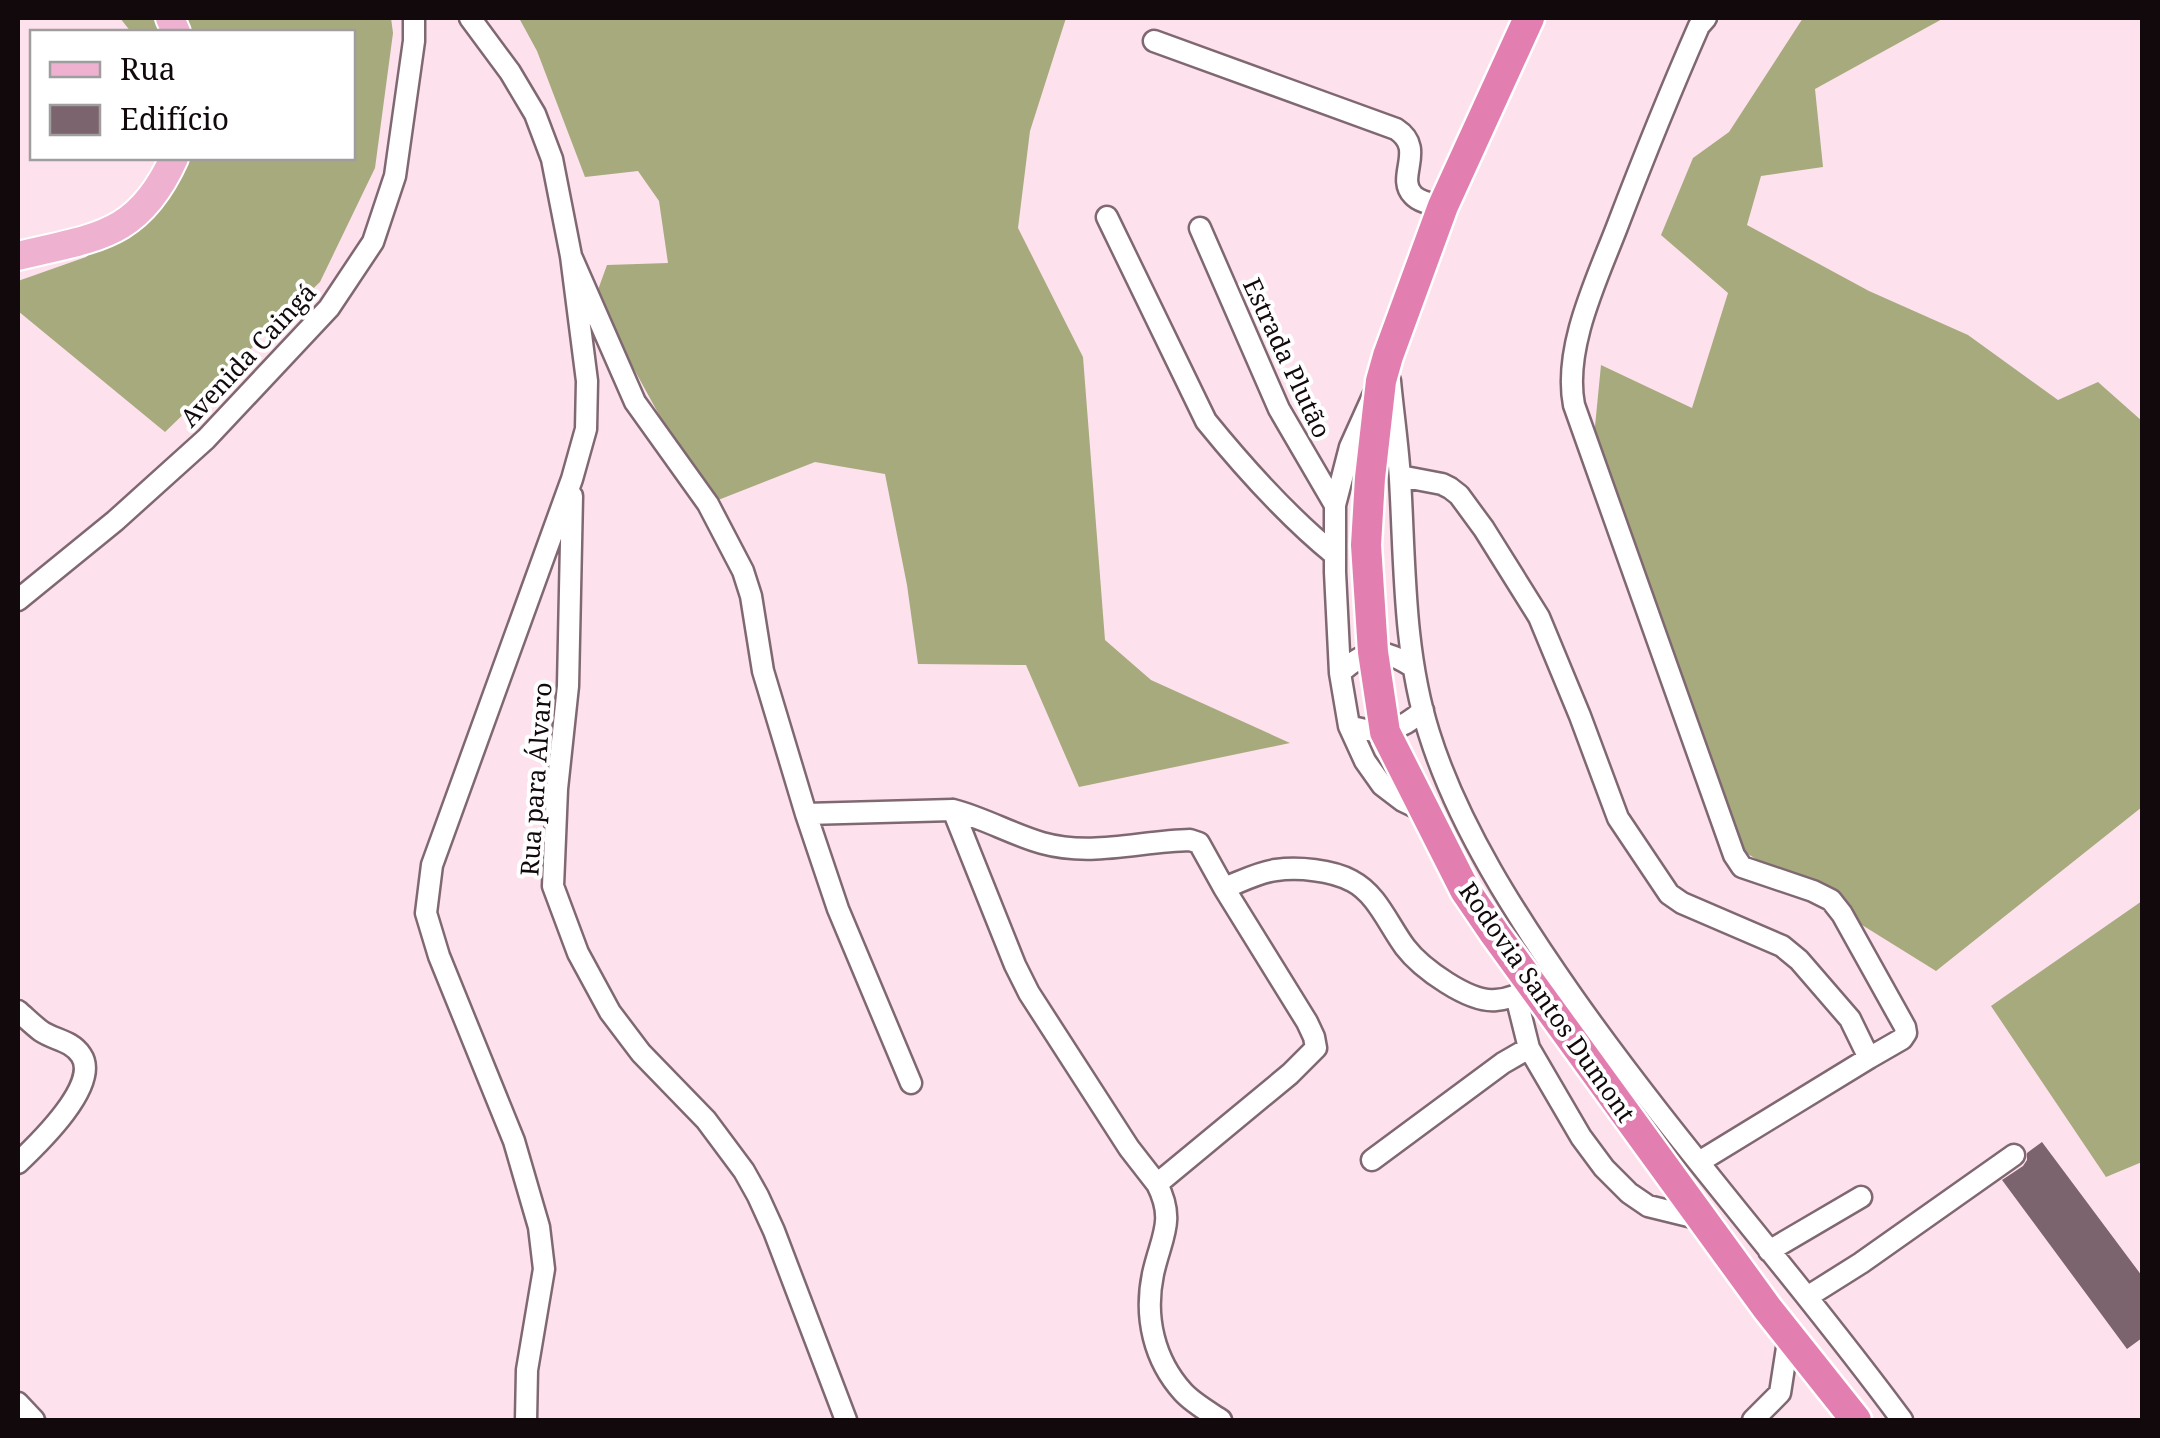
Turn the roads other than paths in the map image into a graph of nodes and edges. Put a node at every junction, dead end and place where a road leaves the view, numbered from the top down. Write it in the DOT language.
graph roads {
  1 [pos="414,18"];
  2 [pos="470,18"];
  3 [pos="1529,18"];
  4 [pos="1706,18"];
  5 [pos="1154,41"];
  6 [pos="173,160"];
  7 [pos="1444,206"];
  8 [pos="1108,217"];
  9 [pos="1200,228"];
  10 [pos="18,256"];
  11 [pos="571,256"];
  12 [pos="1384,368"];
  13 [pos="1400,476"];
  14 [pos="572,479"];
  15 [pos="1335,505"];
  16 [pos="1335,555"];
  17 [pos="18,600"];
  18 [pos="1372,652"];
  19 [pos="1413,667"];
  20 [pos="1340,674"];
  21 [pos="1423,710"];
  22 [pos="1348,726"];
  23 [pos="1385,732"];
  24 [pos="953,810"];
  25 [pos="1426,812"];
  26 [pos="806,814"];
  27 [pos="1224,888"];
  28 [pos="1524,992"];
  29 [pos="18,1010"];
  30 [pos="1528,1048"];
  31 [pos="1869,1058"];
  32 [pos="911,1083"];
  33 [pos="2014,1156"];
  34 [pos="1372,1160"];
  35 [pos="1699,1162"];
  36 [pos="18,1163"];
  37 [pos="1157,1184"];
  38 [pos="1861,1197"];
  39 [pos="1769,1251"];
  40 [pos="1808,1297"];
  41 [pos="1767,1308"];
  42 [pos="1789,1335"];
  43 [pos="18,1402"];
  44 [pos="34,1420"];
  45 [pos="526,1420"];
  46 [pos="846,1420"];
  47 [pos="1221,1420"];
  48 [pos="1754,1420"];
  49 [pos="1856,1420"];
  50 [pos="1902,1420"];
  1 -- 17 [label="street, Avenida Caingá"];
  2 -- 11 [label="street"];
  3 -- 7 [label="highway, Rodovia Santos Dumont"];
  4 -- 31 [label="street"];
  5 -- 7 [label="street"];
  6 -- 10 [label="main road"];
  7 -- 12 [label="highway, Rodovia Santos Dumont"];
  8 -- 16 [label="street"];
  9 -- 15 [label="street, Estrada Plutão"];
  11 -- 14 [label="street"];
  11 -- 26 [label="street"];
  12 -- 13 [label="street"];
  12 -- 15 [label="street"];
  12 -- 18 [label="highway, Rodovia Santos Dumont"];
  13 -- 19 [label="street"];
  13 -- 31 [label="street"];
  14 -- 45 [label="street"];
  14 -- 46 [label="street, Rua para Álvaro"];
  15 -- 16 [label="street"];
  16 -- 20 [label="street"];
  18 -- 19 [label="street"];
  18 -- 20 [label="street"];
  18 -- 23 [label="highway, Rodovia Santos Dumont"];
  19 -- 21 [label="street"];
  20 -- 22 [label="street"];
  21 -- 23 [label="street"];
  21 -- 35 [label="street"];
  22 -- 23 [label="street"];
  22 -- 25 [label="street"];
  23 -- 25 [label="highway, Rodovia Santos Dumont"];
  24 -- 26 [label="street"];
  24 -- 27 [label="street"];
  24 -- 37 [label="street"];
  25 -- 28 [label="highway, Rodovia Santos Dumont"];
  26 -- 32 [label="street"];
  27 -- 28 [label="street"];
  27 -- 37 [label="street"];
  28 -- 30 [label="street"];
  28 -- 41 [label="highway, Rodovia Santos Dumont"];
  29 -- 36 [label="street"];
  30 -- 34 [label="street"];
  30 -- 41 [label="street"];
  31 -- 35 [label="street"];
  33 -- 40 [label="street"];
  35 -- 39 [label="street"];
  37 -- 47 [label="street"];
  38 -- 39 [label="street"];
  39 -- 40 [label="street"];
  40 -- 50 [label="street"];
  41 -- 42 [label="highway, Rodovia Santos Dumont"];
  42 -- 48 [label="street"];
  42 -- 49 [label="highway, Rodovia Santos Dumont"];
  43 -- 44 [label="street"];
}
